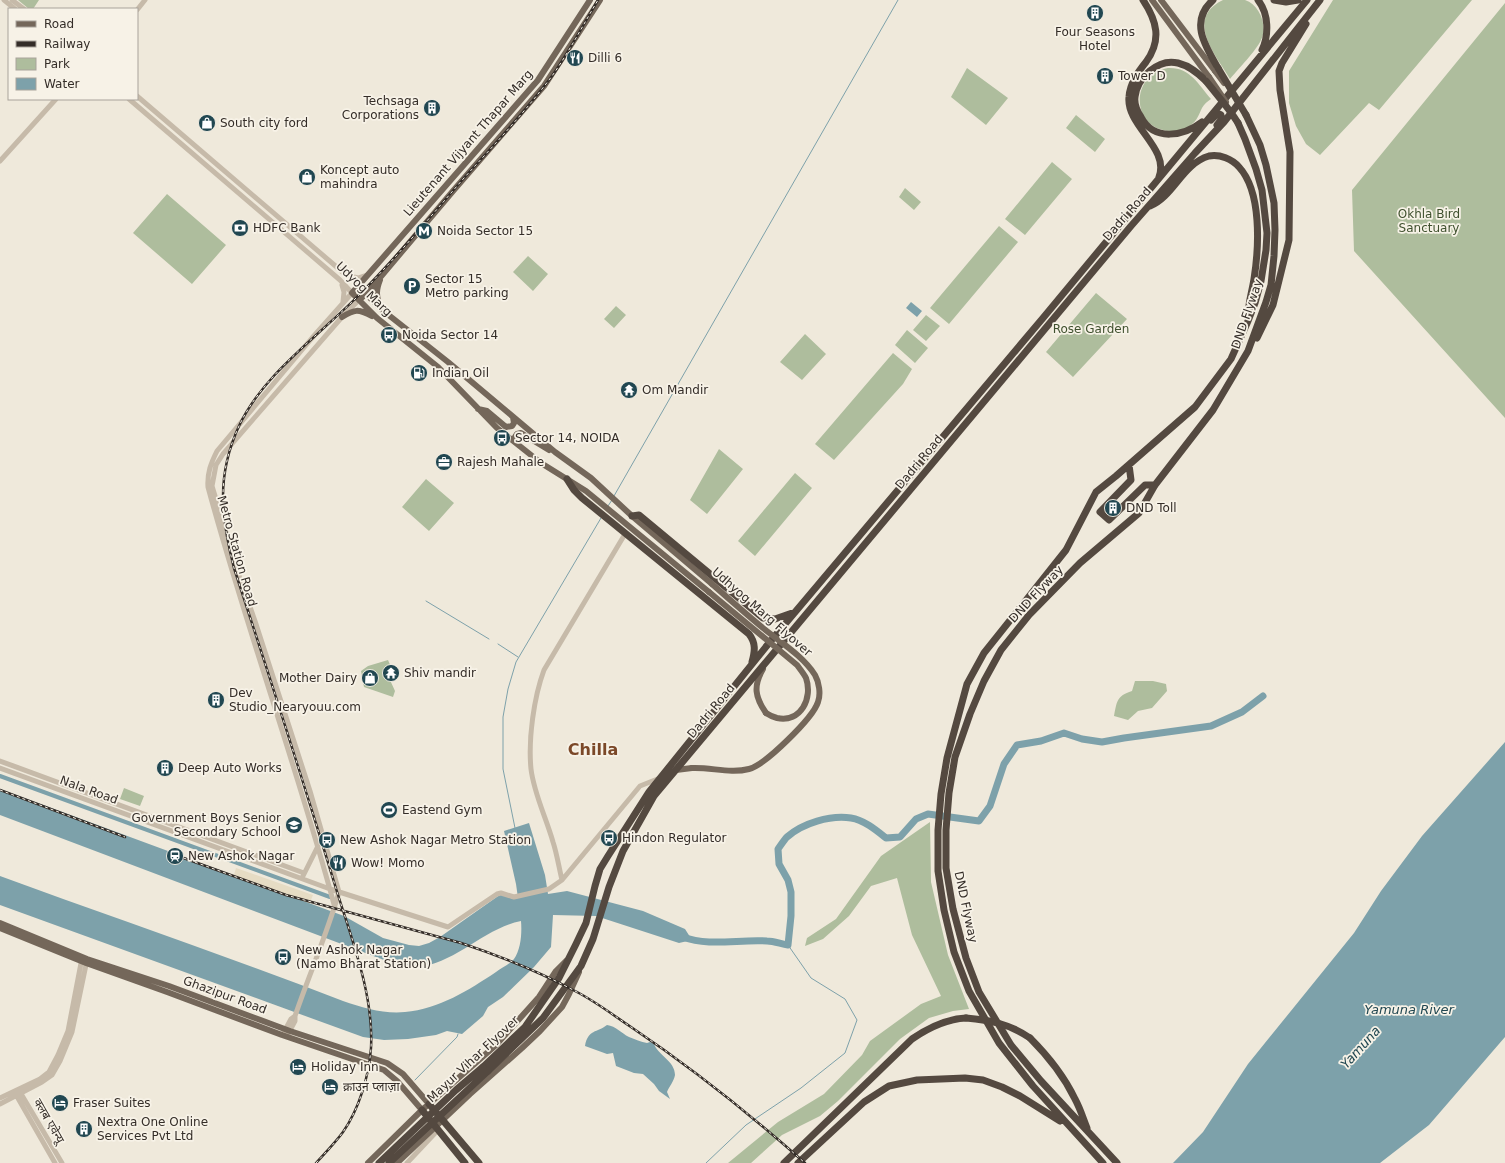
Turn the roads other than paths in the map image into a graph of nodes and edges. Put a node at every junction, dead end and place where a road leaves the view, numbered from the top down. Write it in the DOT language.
graph roads {
  1 [pos="4,0"];
  2 [pos="12,0"];
  3 [pos="145,0"];
  4 [pos="590,0"];
  5 [pos="600,0"];
  6 [pos="1143,0"];
  7 [pos="1152,0"];
  8 [pos="1161,0"];
  9 [pos="1213,0"];
  10 [pos="1258,0"];
  11 [pos="1274,0"];
  12 [pos="1298,0"];
  13 [pos="1306,0"];
  14 [pos="1320,0"];
  15 [pos="14,8"];
  16 [pos="23,8"];
  17 [pos="138,9"];
  18 [pos="1256,61"];
  19 [pos="1216,70"];
  20 [pos="1208,79"];
  21 [pos="138,97"];
  22 [pos="55,100"];
  23 [pos="130,100"];
  24 [pos="1209,117"];
  25 [pos="1186,146"];
  26 [pos="1195,152"];
  27 [pos="0,161"];
  28 [pos="1158,179"];
  29 [pos="1148,206"];
  30 [pos="369,274"];
  31 [pos="381,275"];
  32 [pos="340,280"];
  33 [pos="358,286"];
  34 [pos="352,293"];
  35 [pos="366,293"];
  36 [pos="359,300"];
  37 [pos="342,305"];
  38 [pos="381,309"];
  39 [pos="342,316"];
  40 [pos="376,318"];
  41 [pos="1248,321"];
  42 [pos="312,338"];
  43 [pos="319,344"];
  44 [pos="1248,351"];
  45 [pos="478,408"];
  46 [pos="514,417"];
  47 [pos="515,442"];
  48 [pos="555,452"];
  49 [pos="1129,465"];
  50 [pos="591,478"];
  51 [pos="567,479"];
  52 [pos="1155,485"];
  53 [pos="630,514"];
  54 [pos="620,520"];
  55 [pos="625,534"];
  56 [pos="795,612"];
  57 [pos="763,618"];
  58 [pos="787,622"];
  59 [pos="749,634"];
  60 [pos="789,636"];
  61 [pos="752,664"];
  62 [pos="765,664"];
  63 [pos="0,761"];
  64 [pos="0,768"];
  65 [pos="676,770"];
  66 [pos="661,781"];
  67 [pos="640,786"];
  68 [pos="62,787"];
  69 [pos="652,794"];
  70 [pos="318,846"];
  71 [pos="328,853"];
  72 [pos="321,855"];
  73 [pos="303,876"];
  74 [pos="562,880"];
  75 [pos="330,889"];
  76 [pos="339,892"];
  77 [pos="334,909"];
  78 [pos="0,923"];
  79 [pos="0,928"];
  80 [pos="568,959"];
  81 [pos="84,960"];
  82 [pos="581,966"];
  83 [pos="287,1031"];
  84 [pos="456,1079"];
  85 [pos="18,1092"];
  86 [pos="470,1094"];
  87 [pos="0,1098"];
  88 [pos="0,1104"];
  89 [pos="430,1104"];
  90 [pos="422,1110"];
  91 [pos="443,1119"];
  92 [pos="437,1129"];
  93 [pos="1089,1133"];
  94 [pos="1079,1136"];
  95 [pos="55,1163"];
  96 [pos="62,1163"];
  97 [pos="368,1163"];
  98 [pos="379,1163"];
  99 [pos="389,1163"];
  100 [pos="396,1163"];
  101 [pos="407,1163"];
  102 [pos="465,1163"];
  103 [pos="479,1163"];
  104 [pos="784,1163"];
  105 [pos="798,1163"];
  106 [pos="1103,1163"];
  107 [pos="1117,1163"];
  1 -- 15 [label="street"];
  2 -- 16 [label="street"];
  3 -- 17 [label="street"];
  4 -- 30 [label="main road, Lieutenant Vijyant Thapar Marg"];
  5 -- 31 [label="main road, Lieutenant Vijyant Thapar Marg"];
  6 -- 28 [label="highway"];
  7 -- 20 [label="main road"];
  8 -- 19 [label="main road"];
  9 -- 19 [label="highway, DND Flyway"];
  10 -- 18 [label="highway"];
  11 -- 12 [label="highway"];
  13 -- 18 [label="highway, Dadri Road"];
  14 -- 26 [label="highway, Dadri Road"];
  14 -- 44 [label="highway"];
  18 -- 24 [label="highway, Dadri Road"];
  19 -- 44 [label="highway, DND Flyway, bridge"];
  20 -- 24 [label="highway, DND Flyway"];
  20 -- 41 [label="highway, DND Flyway, bridge"];
  21 -- 30 [label="street, Udyog Marg"];
  22 -- 27 [label="street"];
  23 -- 32 [label="street, Udyog Marg"];
  24 -- 25 [label="highway, Dadri Road"];
  25 -- 26 [label="highway"];
  25 -- 28 [label="highway, Dadri Road"];
  26 -- 29 [label="highway, Dadri Road"];
  28 -- 56 [label="highway, Dadri Road"];
  29 -- 41 [label="highway"];
  29 -- 60 [label="highway, Dadri Road"];
  30 -- 33 [label="main road, Lieutenant Vijyant Thapar Marg"];
  31 -- 35 [label="main road, Lieutenant Vijyant Thapar Marg"];
  31 -- 38 [label="main road"];
  32 -- 34 [label="street, Udyog Marg"];
  32 -- 37 [label="street"];
  33 -- 34 [label="main road, Lieutenant Vijyant Thapar Marg"];
  33 -- 35 [label="main road, Udyog Marg"];
  34 -- 36 [label="main road, Udyog Marg"];
  34 -- 37 [label="street, Metro Station Road"];
  35 -- 36 [label="main road, Lieutenant Vijyant Thapar Marg"];
  35 -- 38 [label="main road, Udyog Marg"];
  36 -- 39 [label="street, Metro Station Road"];
  36 -- 40 [label="main road, Udyog Marg"];
  37 -- 42 [label="street, Metro Station Road"];
  38 -- 46 [label="main road, Udyog Marg"];
  39 -- 40 [label="main road"];
  39 -- 43 [label="street, Metro Station Road"];
  40 -- 45 [label="main road, Udyog Marg"];
  41 -- 49 [label="highway, DND Flyway"];
  42 -- 43 [label="street"];
  42 -- 70 [label="street, Metro Station Road"];
  43 -- 71 [label="street, Metro Station Road"];
  44 -- 52 [label="highway, DND Flyway"];
  45 -- 46 [label="main road"];
  45 -- 47 [label="main road, Udyog Marg"];
  46 -- 48 [label="main road, Udyog Marg"];
  47 -- 48 [label="main road"];
  47 -- 51 [label="main road, Udyog Marg"];
  48 -- 50 [label="main road, Udyog Marg"];
  49 -- 52 [label="highway"];
  49 -- 94 [label="highway, DND Flyway"];
  50 -- 53 [label="main road, Udhyog Marg Flyover"];
  51 -- 54 [label="main road, Udyog Marg"];
  51 -- 55 [label="highway"];
  52 -- 93 [label="highway, DND Flyway"];
  53 -- 57 [label="highway"];
  53 -- 65 [label="main road, Udhyog Marg Flyover, bridge"];
  54 -- 62 [label="main road, Udhyog Marg Flyover, bridge"];
  55 -- 59 [label="highway"];
  55 -- 74 [label="street"];
  56 -- 57 [label="highway"];
  56 -- 58 [label="highway, Dadri Road"];
  57 -- 59 [label="highway"];
  58 -- 60 [label="highway"];
  58 -- 61 [label="highway, Dadri Road"];
  59 -- 61 [label="highway"];
  60 -- 62 [label="highway, Dadri Road"];
  61 -- 66 [label="highway, Dadri Road"];
  62 -- 65 [label="highway, Dadri Road"];
  63 -- 68 [label="street, Nala Road"];
  64 -- 68 [label="street, Nala Road"];
  65 -- 66 [label="highway, Dadri Road"];
  66 -- 67 [label="street"];
  66 -- 69 [label="highway, Dadri Road"];
  67 -- 69 [label="street"];
  67 -- 74 [label="street"];
  68 -- 73 [label="street, Nala Road"];
  69 -- 80 [label="highway, Dadri Road"];
  69 -- 82 [label="highway, Dadri Road"];
  70 -- 72 [label="street, Metro Station Road"];
  70 -- 73 [label="street"];
  71 -- 72 [label="street"];
  71 -- 76 [label="street, Metro Station Road"];
  72 -- 75 [label="street, Metro Station Road"];
  73 -- 75 [label="street, Nala Road"];
  74 -- 76 [label="street, Nala Road"];
  75 -- 76 [label="street, Nala Road"];
  75 -- 77 [label="street, Metro Station Road"];
  76 -- 77 [label="street, Metro Station Road"];
  77 -- 83 [label="street"];
  78 -- 81 [label="main road, Ghazipur Road"];
  79 -- 81 [label="main road, Ghazipur Road"];
  80 -- 84 [label="main road"];
  80 -- 98 [label="highway, Mayur Vihar Flyover, bridge"];
  81 -- 83 [label="main road, Ghazipur Road"];
  81 -- 85 [label="street"];
  82 -- 86 [label="main road"];
  82 -- 99 [label="highway, Mayur Vihar Flyover, bridge"];
  83 -- 89 [label="main road, Ghazipur Road"];
  83 -- 90 [label="main road, Ghazipur Road"];
  84 -- 86 [label="main road"];
  84 -- 89 [label="main road"];
  85 -- 87 [label="street"];
  85 -- 88 [label="street"];
  85 -- 95 [label="street, क्लब एवेन्यू"];
  85 -- 96 [label="street, क्लब एवेन्यू"];
  86 -- 91 [label="main road"];
  89 -- 90 [label="main road"];
  89 -- 91 [label="highway"];
  90 -- 92 [label="highway"];
  90 -- 97 [label="main road"];
  91 -- 92 [label="main road"];
  91 -- 103 [label="highway"];
  92 -- 100 [label="main road"];
  92 -- 101 [label="street"];
  92 -- 102 [label="highway"];
  93 -- 104 [label="highway, bridge"];
  93 -- 107 [label="highway, DND Flyway"];
  94 -- 105 [label="highway"];
  94 -- 106 [label="highway, DND Flyway"];
}
